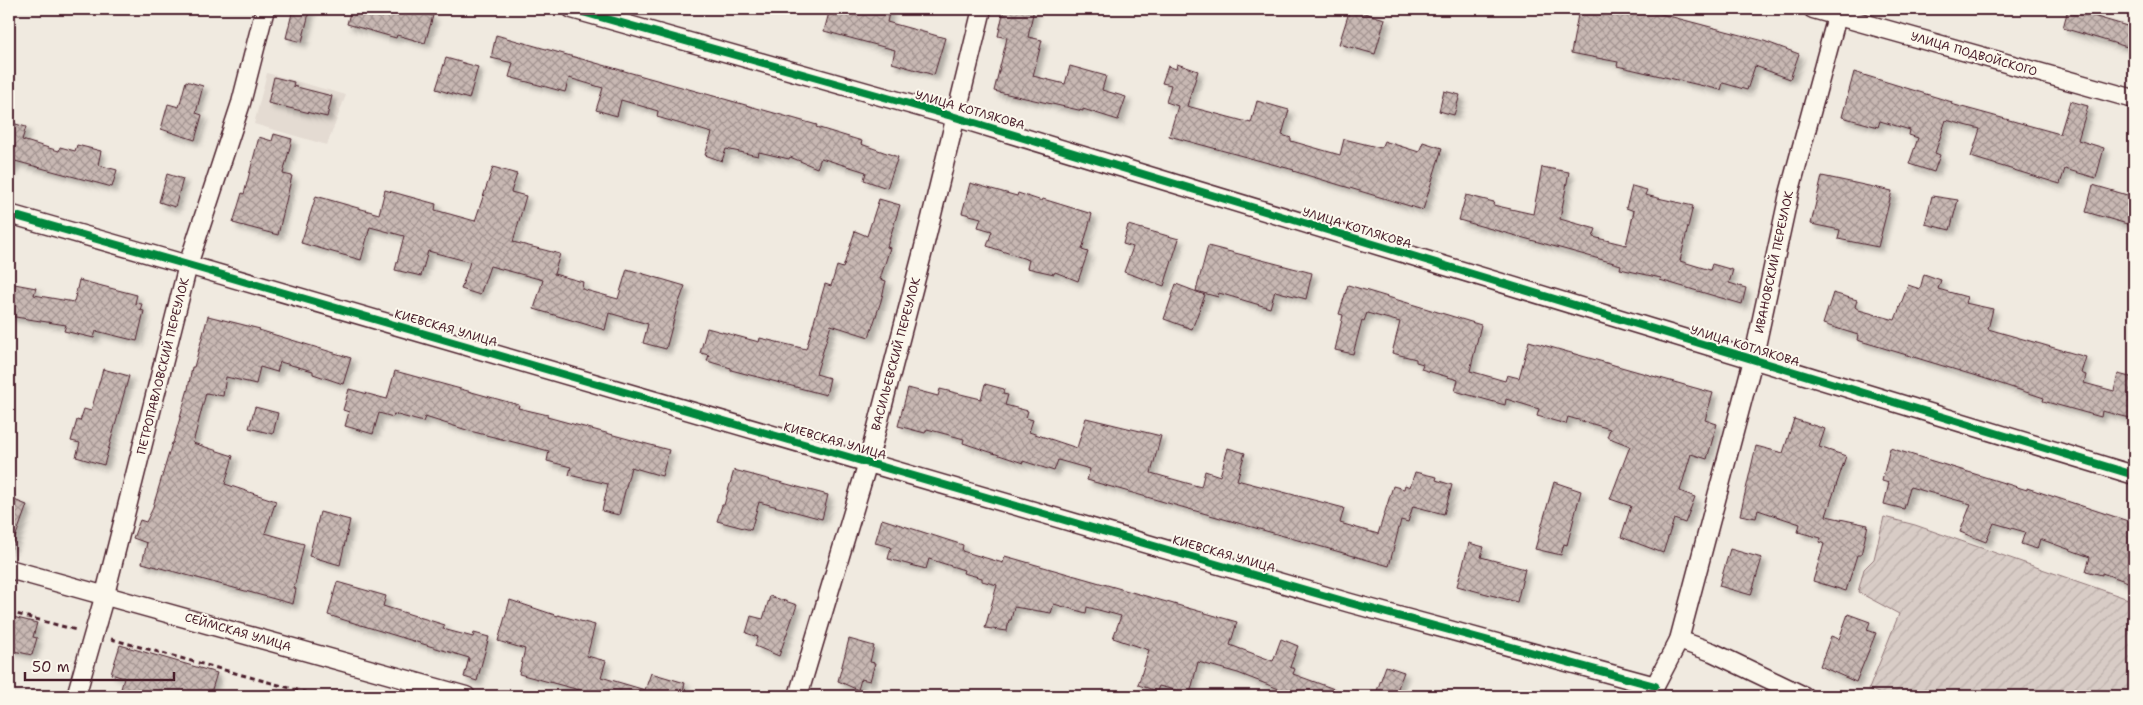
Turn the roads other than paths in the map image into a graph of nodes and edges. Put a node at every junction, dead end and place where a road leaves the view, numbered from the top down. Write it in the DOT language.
graph roads {
  1 [pos="266,9"];
  2 [pos="572,9"];
  3 [pos="982,9"];
  4 [pos="1813,9"];
  5 [pos="1838,12"];
  6 [pos="2134,99"];
  7 [pos="955,117"];
  8 [pos="9,214"];
  9 [pos="188,264"];
  10 [pos="1753,360"];
  11 [pos="868,462"];
  12 [pos="2134,475"];
  13 [pos="9,569"];
  14 [pos="105,594"];
  15 [pos="1679,640"];
  16 [pos="1657,691"];
  17 [pos="76,696"];
  18 [pos="466,696"];
  19 [pos="798,696"];
  20 [pos="1804,696"];
  1 -- 9 [label="street, ПЕТРОПАВЛОВСКИЙ ПЕРЕУЛОК"];
  2 -- 7 [label="street, УЛИЦА КОТЛЯКОВА"];
  3 -- 7 [label="street, ВАСИЛЬЕВСКИЙ ПЕРЕУЛОК"];
  4 -- 5 [label="street, УЛИЦА ПОДВОЙСКОГО"];
  5 -- 6 [label="street, УЛИЦА ПОДВОЙСКОГО"];
  5 -- 10 [label="street, ИВАНОВСКИЙ ПЕРЕУЛОК"];
  7 -- 10 [label="street, УЛИЦА КОТЛЯКОВА"];
  7 -- 11 [label="street, ВАСИЛЬЕВСКИЙ ПЕРЕУЛОК"];
  8 -- 9 [label="street, КИЕВСКАЯ УЛИЦА"];
  9 -- 11 [label="street, КИЕВСКАЯ УЛИЦА"];
  9 -- 14 [label="street, ПЕТРОПАВЛОВСКИЙ ПЕРЕУЛОК"];
  10 -- 12 [label="street, УЛИЦА КОТЛЯКОВА"];
  10 -- 15 [label="street, ИВАНОВСКИЙ ПЕРЕУЛОК"];
  11 -- 16 [label="street, КИЕВСКАЯ УЛИЦА"];
  11 -- 19 [label="street, ВАСИЛЬЕВСКИЙ ПЕРЕУЛОК"];
  13 -- 14 [label="street, СЕЙМСКАЯ УЛИЦА"];
  14 -- 17 [label="street, ПЕТРОПАВЛОВСКИЙ ПЕРЕУЛОК"];
  14 -- 18 [label="street, СЕЙМСКАЯ УЛИЦА"];
  15 -- 16 [label="street, ИВАНОВСКИЙ ПЕРЕУЛОК"];
  15 -- 20 [label="street"];
}
